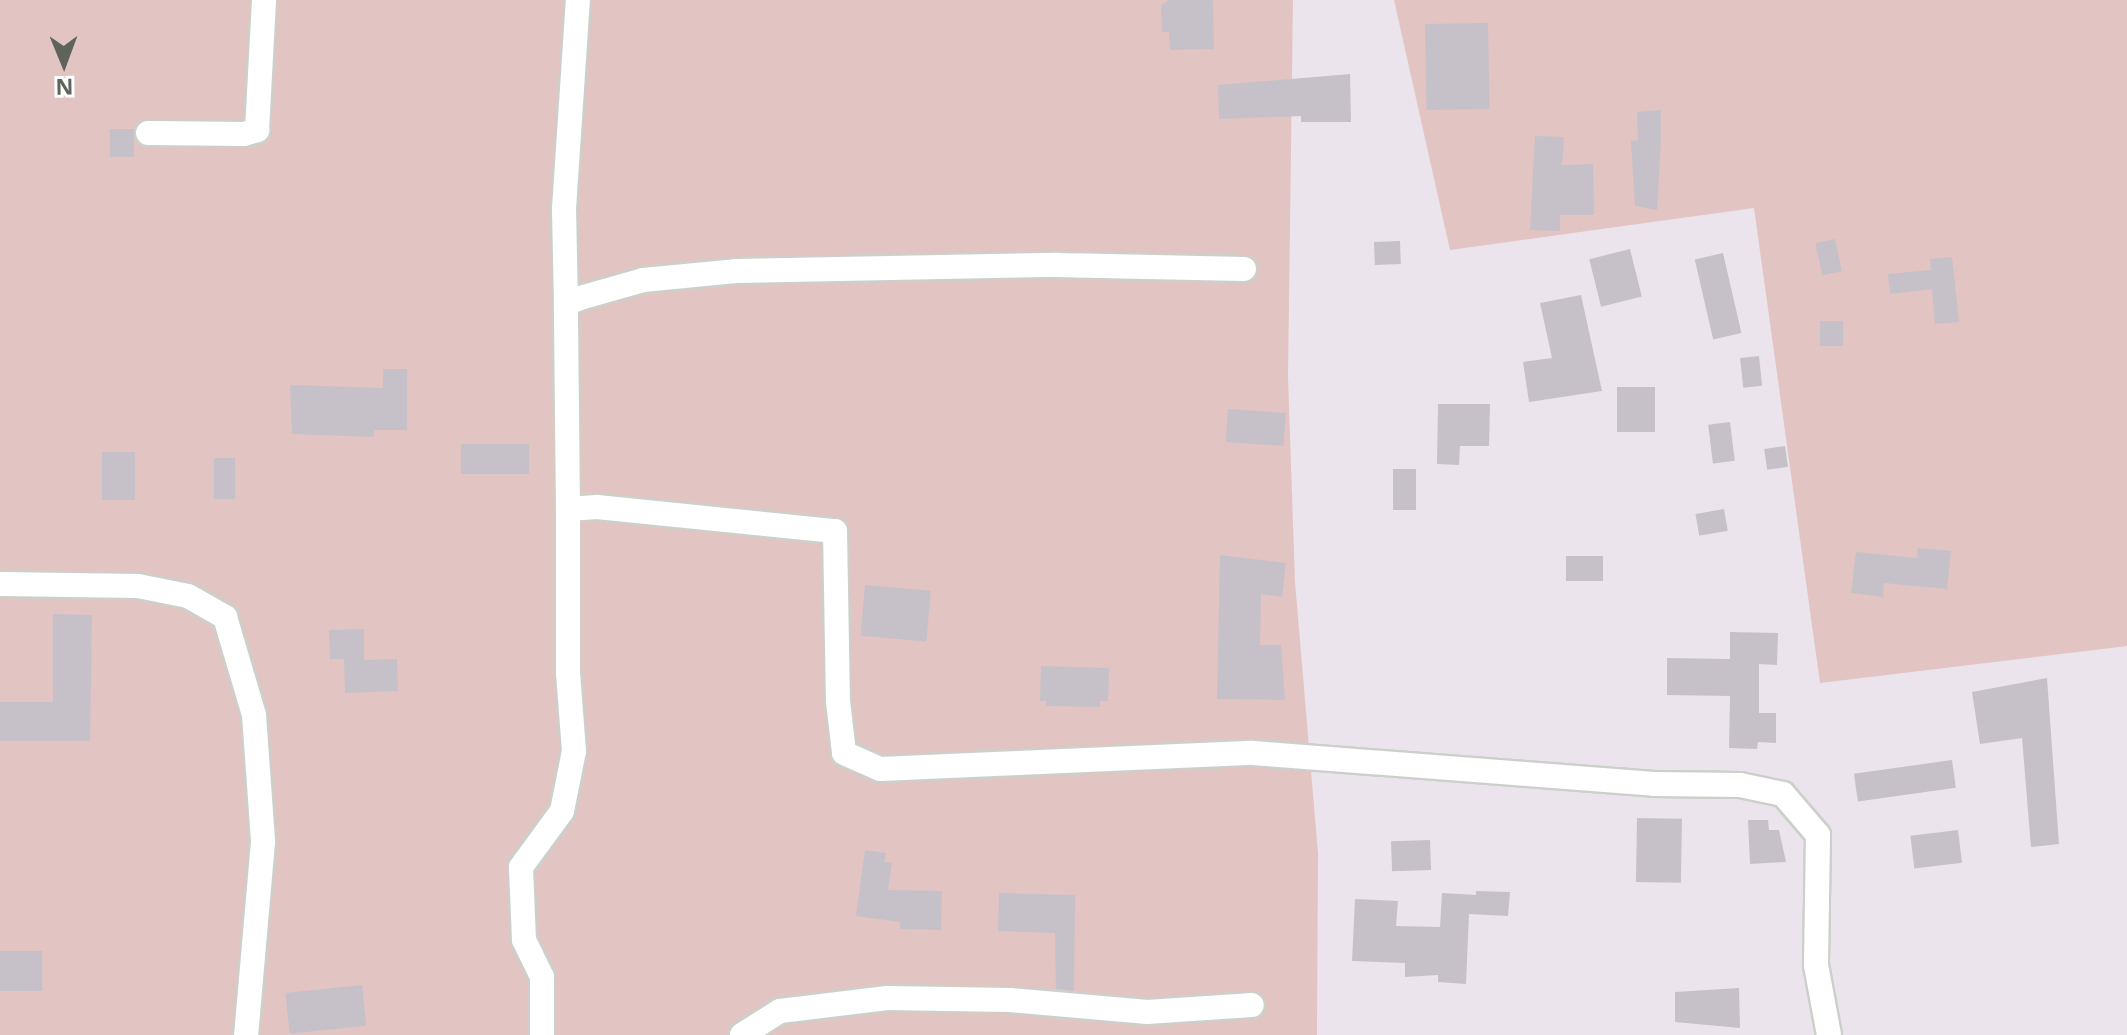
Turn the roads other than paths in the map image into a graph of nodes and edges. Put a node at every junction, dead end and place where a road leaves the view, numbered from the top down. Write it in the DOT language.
graph roads {
  1 [pos="264,0"];
  2 [pos="578,0"];
  3 [pos="148,133"];
  4 [pos="1244,269"];
  5 [pos="566,304"];
  6 [pos="568,509"];
  7 [pos="0,584"];
  8 [pos="1252,1005"];
  9 [pos="246,1035"];
  10 [pos="542,1035"];
  11 [pos="742,1035"];
  12 [pos="1829,1035"];
  1 -- 3 [label="street"];
  2 -- 5 [label="street"];
  4 -- 5 [label="street"];
  5 -- 6 [label="street"];
  6 -- 10 [label="street"];
  6 -- 12 [label="street"];
  7 -- 9 [label="street"];
  8 -- 11 [label="street"];
}
